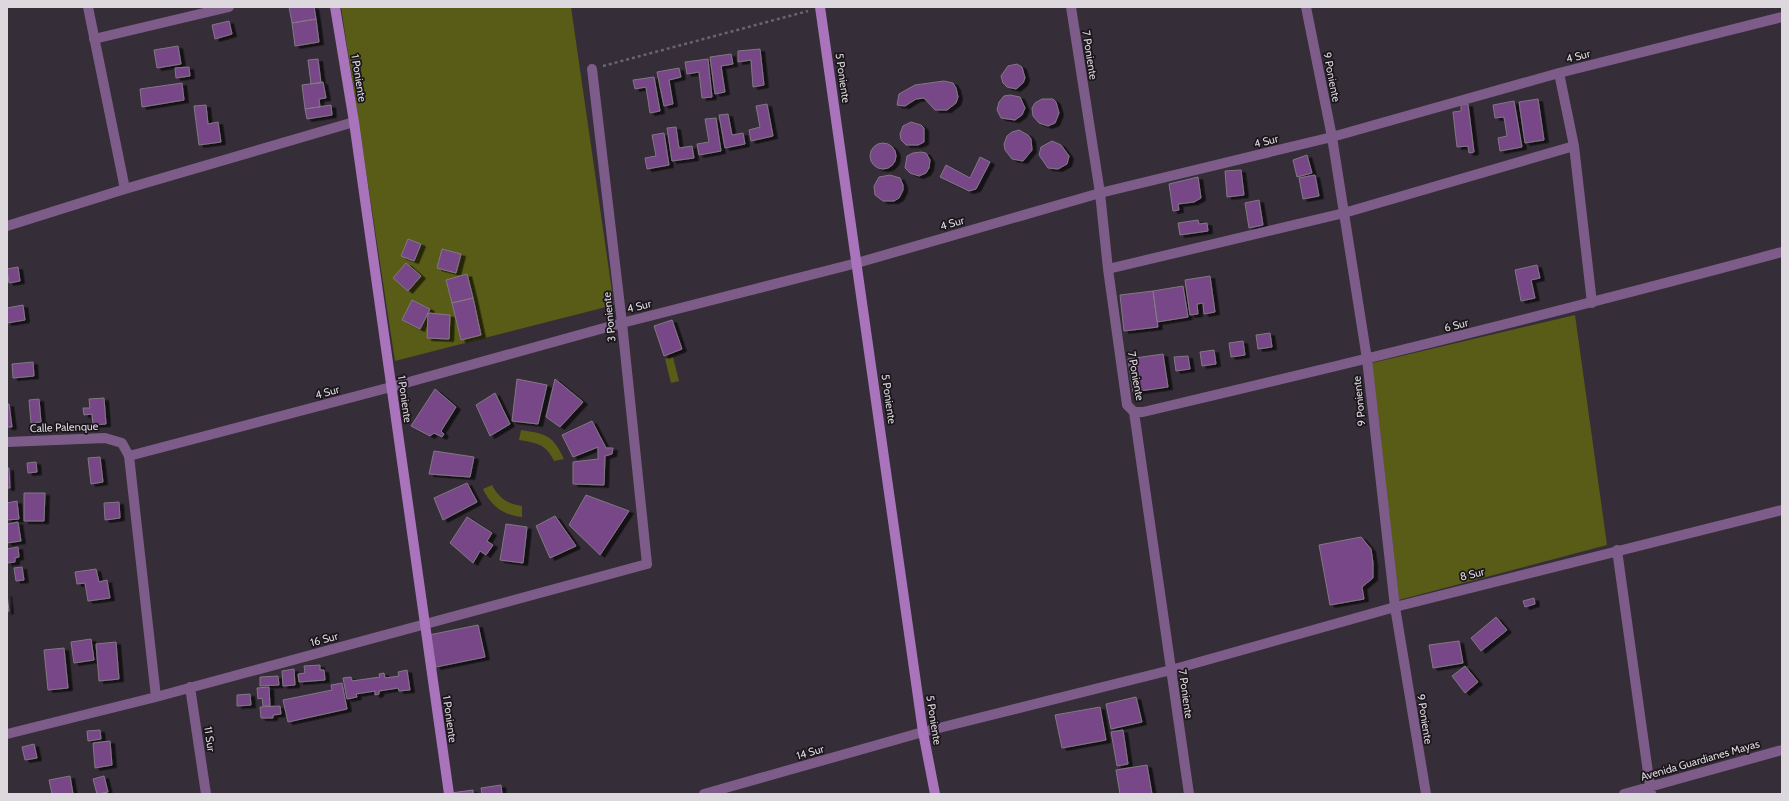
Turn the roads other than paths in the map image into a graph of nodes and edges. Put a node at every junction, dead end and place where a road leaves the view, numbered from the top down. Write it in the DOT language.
graph roads {
  1 [pos="88,7"];
  2 [pos="229,7"];
  3 [pos="335,7"];
  4 [pos="820,7"];
  5 [pos="1071,7"];
  6 [pos="1306,7"];
  7 [pos="1782,17"];
  8 [pos="94,39"];
  9 [pos="592,69"];
  10 [pos="1559,73"];
  11 [pos="354,122"];
  12 [pos="1332,137"];
  13 [pos="1574,146"];
  14 [pos="125,189"];
  15 [pos="1100,193"];
  16 [pos="1344,213"];
  17 [pos="7,226"];
  18 [pos="1782,252"];
  19 [pos="857,263"];
  20 [pos="1108,269"];
  21 [pos="1592,303"];
  22 [pos="622,323"];
  23 [pos="1367,359"];
  24 [pos="391,387"];
  25 [pos="1134,412"];
  26 [pos="7,442"];
  27 [pos="129,456"];
  28 [pos="1782,510"];
  29 [pos="1617,550"];
  30 [pos="647,564"];
  31 [pos="1395,607"];
  32 [pos="425,624"];
  33 [pos="1171,670"];
  34 [pos="190,687"];
  35 [pos="156,697"];
  36 [pos="923,732"];
  37 [pos="7,734"];
  38 [pos="1782,750"];
  39 [pos="1650,790"];
  40 [pos="206,794"];
  41 [pos="449,794"];
  42 [pos="704,794"];
  43 [pos="935,794"];
  44 [pos="1189,794"];
  45 [pos="1426,794"];
  46 [pos="1624,794"];
  1 -- 8 [label="street"];
  2 -- 8 [label="street"];
  3 -- 11 [label="street, 1 Poniente"];
  4 -- 19 [label="street, 5 Poniente"];
  5 -- 15 [label="street, 7 Poniente"];
  6 -- 12 [label="street, 9 Poniente"];
  7 -- 10 [label="street, 4 Sur"];
  8 -- 14 [label="street"];
  9 -- 22 [label="street, 3 Poniente"];
  10 -- 12 [label="street, 4 Sur"];
  10 -- 13 [label="street"];
  11 -- 14 [label="street"];
  11 -- 24 [label="street, 1 Poniente"];
  12 -- 15 [label="street, 4 Sur"];
  12 -- 16 [label="street, 9 Poniente"];
  13 -- 16 [label="street"];
  13 -- 21 [label="street"];
  14 -- 17 [label="street"];
  15 -- 19 [label="street, 4 Sur"];
  15 -- 20 [label="street, 7 Poniente"];
  16 -- 20 [label="street"];
  16 -- 23 [label="street, 9 Poniente"];
  18 -- 21 [label="street, 6 Sur"];
  19 -- 22 [label="street, 4 Sur"];
  19 -- 36 [label="street, 5 Poniente"];
  20 -- 25 [label="street, 7 Poniente"];
  21 -- 23 [label="street, 6 Sur"];
  22 -- 24 [label="street, 4 Sur"];
  22 -- 30 [label="street, 3 Poniente"];
  23 -- 25 [label="street, 6 Sur"];
  23 -- 31 [label="street, 9 Poniente"];
  24 -- 27 [label="street, 4 Sur"];
  24 -- 32 [label="street, 1 Poniente"];
  25 -- 33 [label="street, 7 Poniente"];
  26 -- 27 [label="street, Calle Palenque"];
  27 -- 35 [label="street"];
  28 -- 29 [label="street, 8 Sur"];
  29 -- 31 [label="street, 8 Sur"];
  29 -- 39 [label="street"];
  30 -- 32 [label="street, 16 Sur"];
  31 -- 33 [label="street, 8 Sur"];
  31 -- 45 [label="street, 9 Poniente"];
  32 -- 34 [label="street, 16 Sur"];
  32 -- 41 [label="street, 1 Poniente"];
  33 -- 36 [label="street, 14 Sur"];
  33 -- 44 [label="street, 7 Poniente"];
  34 -- 35 [label="street, 16 Sur"];
  34 -- 40 [label="street, 11 Sur"];
  35 -- 37 [label="street, 16 Sur"];
  36 -- 42 [label="street, 14 Sur"];
  36 -- 43 [label="street, 5 Poniente"];
  38 -- 39 [label="street, Avenida Guardianes Mayas"];
  39 -- 46 [label="street, Avenida Guardianes Mayas"];
}
